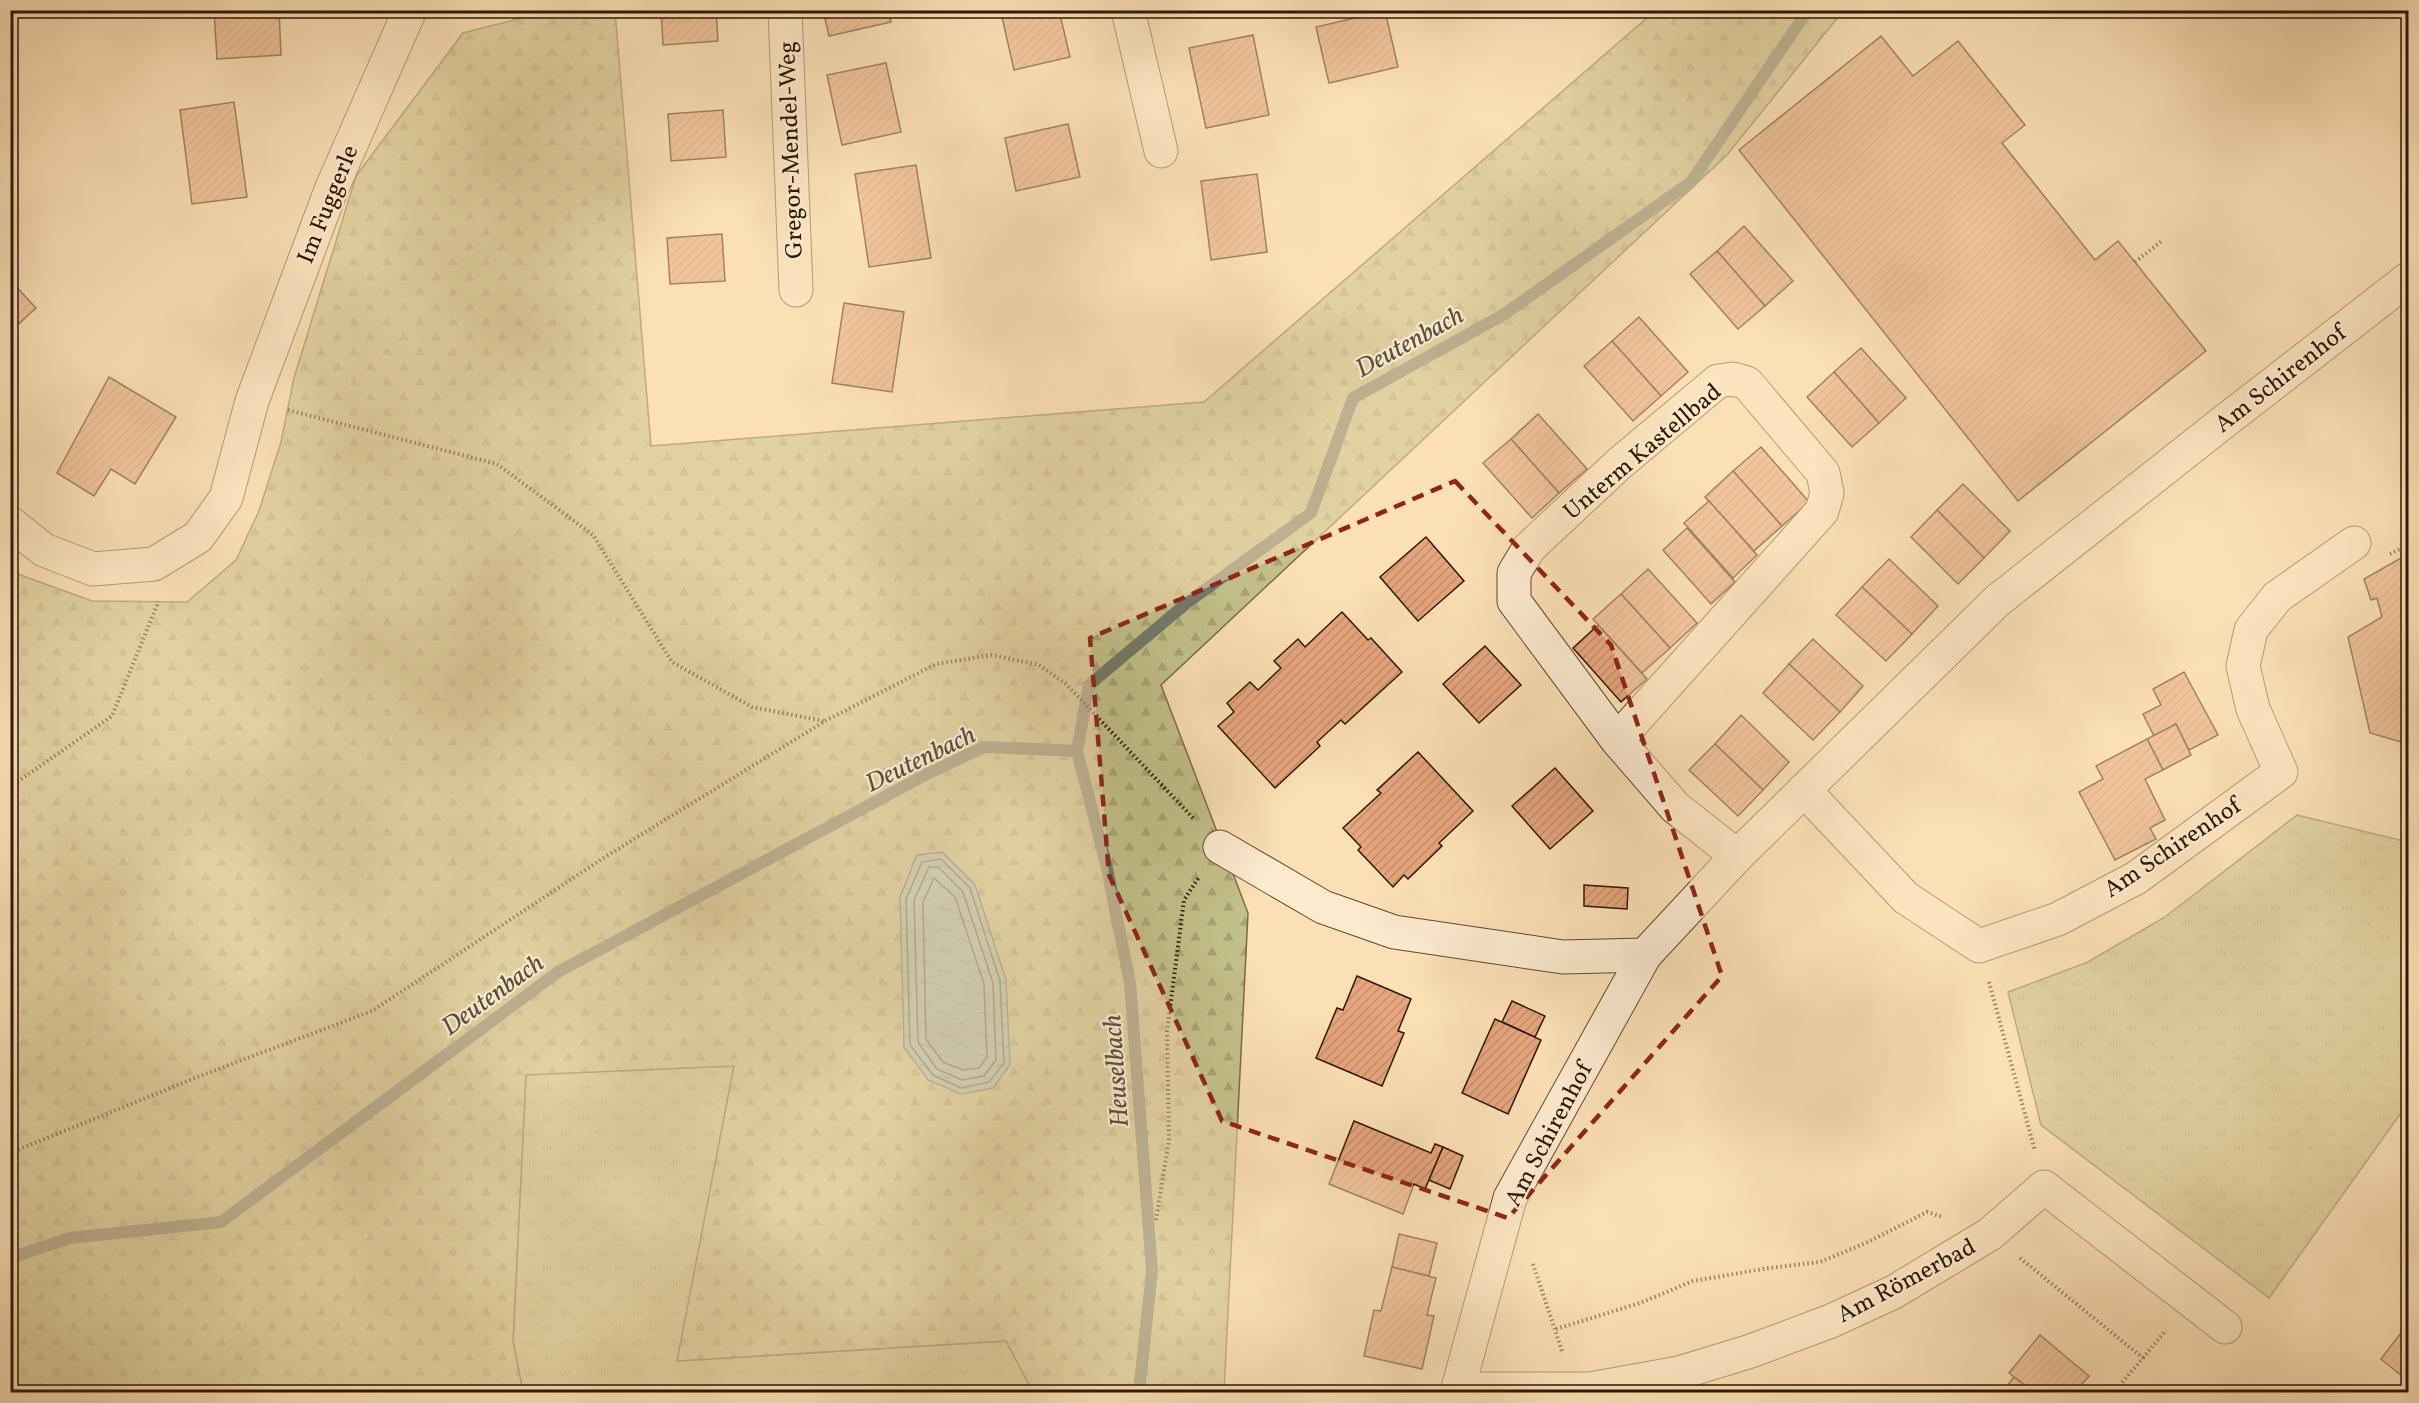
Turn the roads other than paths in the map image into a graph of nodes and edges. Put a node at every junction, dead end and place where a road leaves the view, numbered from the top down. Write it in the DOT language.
graph roads {
  1 [pos="410,10"];
  2 [pos="785,10"];
  3 [pos="1128,10"];
  4 [pos="1161,152"];
  5 [pos="2409,279"];
  6 [pos="796,290"];
  7 [pos="10,523"];
  8 [pos="2354,543"];
  9 [pos="1617,740"];
  10 [pos="1804,790"];
  11 [pos="1220,847"];
  12 [pos="1737,856"];
  13 [pos="1645,955"];
  14 [pos="2225,1327"];
  15 [pos="1458,1391"];
  1 -- 7 [label="street, Im Fuggerle"];
  2 -- 6 [label="street, Gregor-Mendel-Weg"];
  3 -- 4 [label="street"];
  5 -- 10 [label="street, Am Schirenhof"];
  8 -- 10 [label="street, Am Schirenhof"];
  9 -- 9 [label="street, Unterm Kastellbad"];
  9 -- 12 [label="street, Unterm Kastellbad"];
  10 -- 12 [label="street, Am Schirenhof"];
  11 -- 13 [label="street"];
  12 -- 13 [label="street, Am Schirenhof"];
  13 -- 15 [label="street, Am Schirenhof"];
  14 -- 15 [label="street, Am Römerbad"];
}
